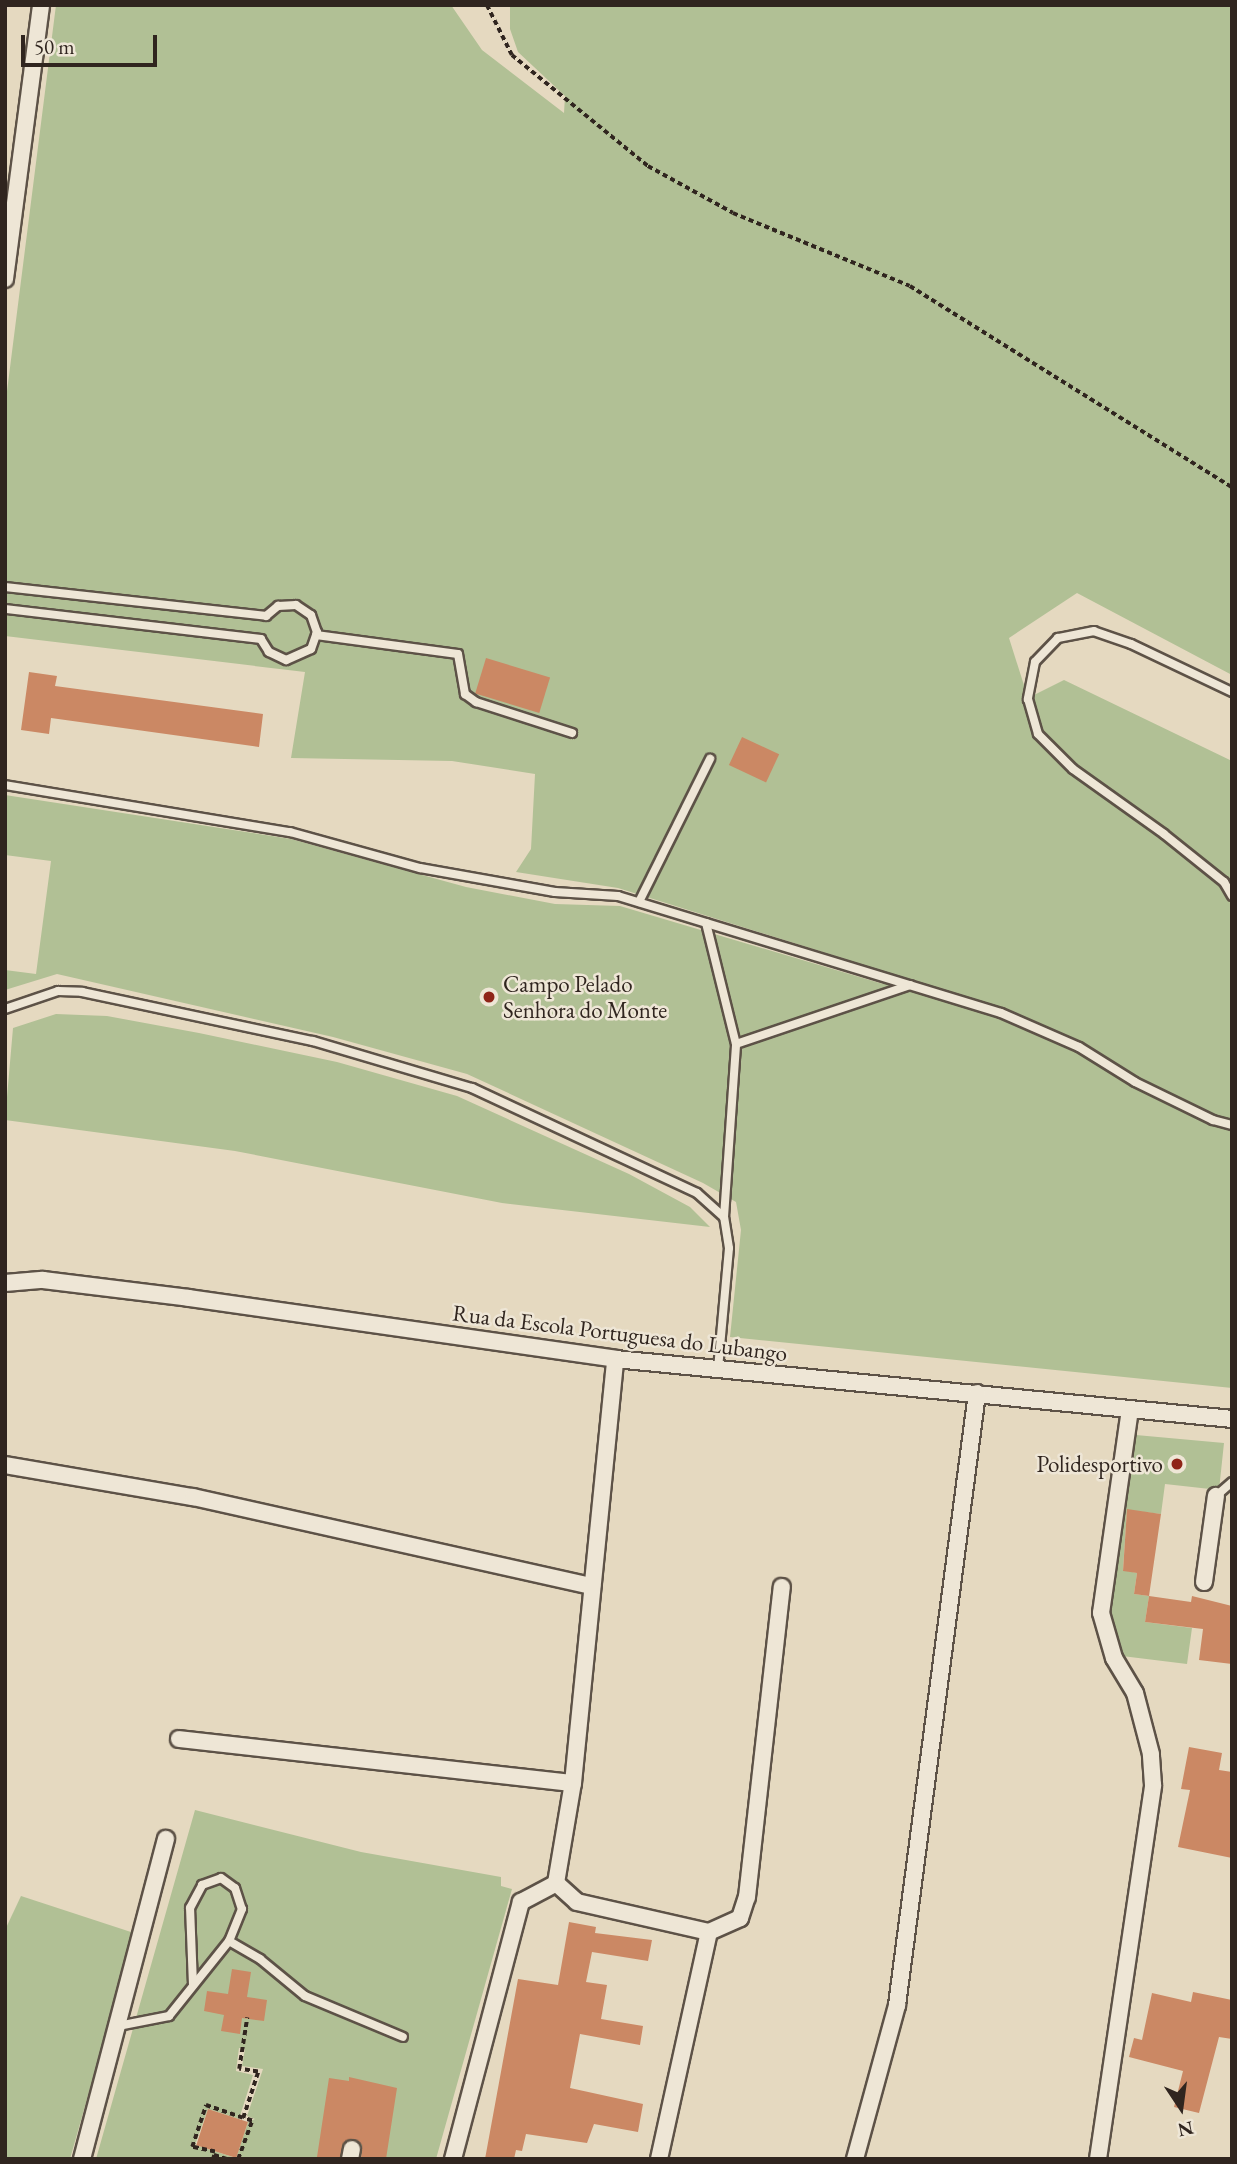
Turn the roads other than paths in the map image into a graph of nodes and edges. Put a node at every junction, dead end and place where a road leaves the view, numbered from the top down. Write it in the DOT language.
graph roads {
  1 [pos="41,5"];
  2 [pos="5,279"];
  3 [pos="5,587"];
  4 [pos="5,609"];
  5 [pos="316,635"];
  6 [pos="1232,692"];
  7 [pos="572,733"];
  8 [pos="710,759"];
  9 [pos="5,785"];
  10 [pos="1232,896"];
  11 [pos="639,902"];
  12 [pos="706,923"];
  13 [pos="910,985"];
  14 [pos="5,1010"];
  15 [pos="736,1044"];
  16 [pos="1232,1125"];
  17 [pos="724,1217"];
  18 [pos="5,1283"];
  19 [pos="615,1359"];
  20 [pos="718,1369"];
  21 [pos="976,1393"];
  22 [pos="1130,1409"];
  23 [pos="1232,1419"];
  24 [pos="5,1465"];
  25 [pos="1232,1482"];
  26 [pos="1216,1496"];
  27 [pos="1204,1582"];
  28 [pos="592,1586"];
  29 [pos="782,1587"];
  30 [pos="178,1739"];
  31 [pos="573,1783"];
  32 [pos="166,1839"];
  33 [pos="556,1883"];
  34 [pos="709,1932"];
  35 [pos="229,1941"];
  36 [pos="193,1986"];
  37 [pos="118,2026"];
  38 [pos="403,2037"];
  39 [pos="82,2159"];
  40 [pos="453,2159"];
  41 [pos="659,2159"];
  42 [pos="855,2159"];
  43 [pos="1098,2159"];
  1 -- 2 [label="street"];
  3 -- 5 [label="lane"];
  4 -- 5 [label="lane"];
  5 -- 7 [label="lane"];
  6 -- 10 [label="lane"];
  8 -- 11 [label="lane"];
  9 -- 11 [label="lane"];
  11 -- 12 [label="lane"];
  12 -- 13 [label="lane"];
  12 -- 15 [label="lane"];
  13 -- 15 [label="lane"];
  13 -- 16 [label="lane"];
  14 -- 17 [label="lane"];
  15 -- 17 [label="lane"];
  17 -- 20 [label="lane"];
  18 -- 19 [label="street, Rua da Escola Portuguesa do Lubango"];
  19 -- 20 [label="street, Rua da Escola Portuguesa do Lubango"];
  19 -- 28 [label="street"];
  20 -- 21 [label="street, Rua da Escola Portuguesa do Lubango"];
  21 -- 22 [label="street, Rua da Escola Portuguesa do Lubango"];
  21 -- 42 [label="street"];
  22 -- 23 [label="street, Rua da Escola Portuguesa do Lubango"];
  22 -- 43 [label="street"];
  24 -- 28 [label="street"];
  25 -- 26 [label="lane"];
  26 -- 27 [label="street"];
  28 -- 31 [label="street"];
  29 -- 34 [label="street"];
  30 -- 31 [label="street"];
  31 -- 33 [label="street"];
  32 -- 37 [label="street"];
  33 -- 34 [label="street"];
  33 -- 40 [label="street"];
  34 -- 41 [label="street"];
  35 -- 36 [label="lane"];
  35 -- 36 [label="lane"];
  35 -- 38 [label="lane"];
  36 -- 37 [label="lane"];
  37 -- 39 [label="street"];
}
